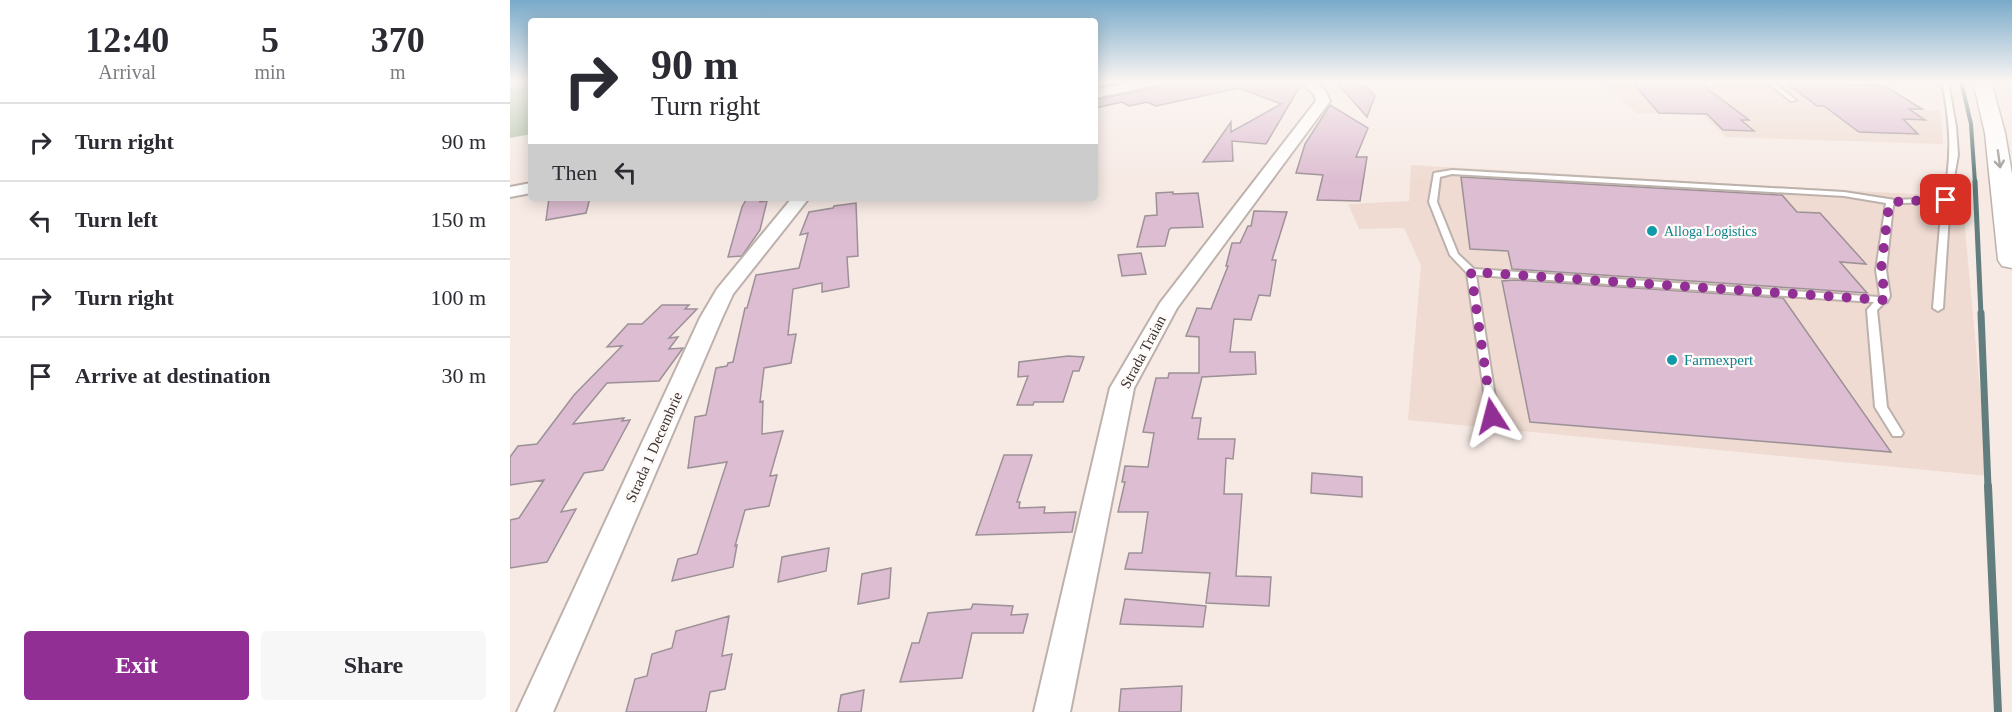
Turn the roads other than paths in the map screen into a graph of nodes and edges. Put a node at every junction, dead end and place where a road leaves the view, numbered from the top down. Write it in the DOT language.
graph roads {
  1 [pos="1313,114"];
  2 [pos="1951,114"];
  3 [pos="1991,114"];
  4 [pos="528,189"];
  5 [pos="510,192"];
  6 [pos="1946,200"];
  7 [pos="799,201"];
  8 [pos="1893,202"];
  9 [pos="2012,260"];
  10 [pos="1471,272"];
  11 [pos="1884,300"];
  12 [pos="1938,308"];
  13 [pos="1492,416"];
  14 [pos="1897,433"];
  15 [pos="535,712"];
  16 [pos="1052,712"];
  1 -- 16 [label="street, Strada Traian"];
  2 -- 6 [label="lane"];
  3 -- 9 [label="main road, one-way"];
  4 -- 5 [label="street"];
  6 -- 8 [label="lane"];
  6 -- 12 [label="lane"];
  7 -- 15 [label="street, Strada 1 Decembrie"];
  8 -- 10 [label="lane"];
  8 -- 11 [label="lane"];
  10 -- 11 [label="lane"];
  10 -- 13 [label="lane"];
  11 -- 14 [label="lane"];
}
